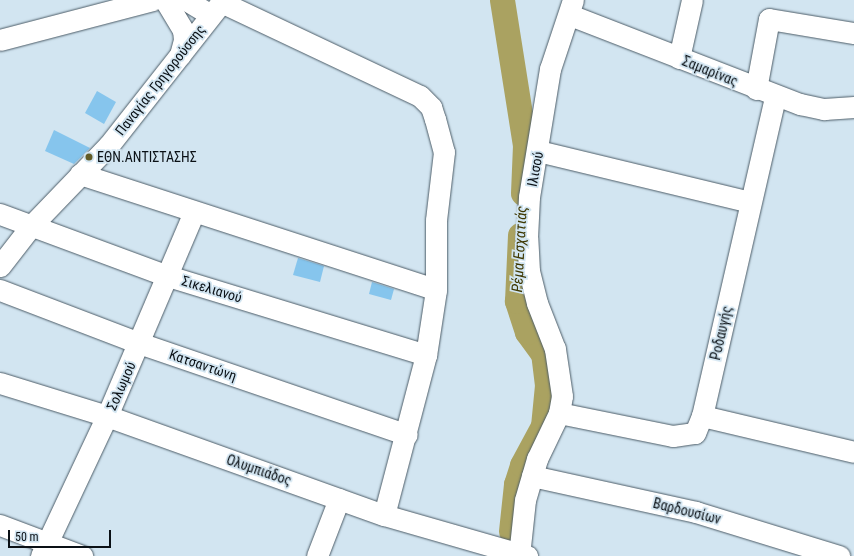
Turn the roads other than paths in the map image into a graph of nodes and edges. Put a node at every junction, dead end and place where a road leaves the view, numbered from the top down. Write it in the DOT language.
graph roads {
  1 [pos="165,0"];
  2 [pos="186,0"];
  3 [pos="692,0"];
  4 [pos="146,1"];
  5 [pos="218,6"];
  6 [pos="571,8"];
  7 [pos="854,33"];
  8 [pos="0,40"];
  9 [pos="180,55"];
  10 [pos="679,58"];
  11 [pos="765,93"];
  12 [pos="854,107"];
  13 [pos="538,151"];
  14 [pos="80,174"];
  15 [pos="750,202"];
  16 [pos="194,212"];
  17 [pos="0,214"];
  18 [pos="31,226"];
  19 [pos="0,266"];
  20 [pos="168,276"];
  21 [pos="0,290"];
  22 [pos="436,290"];
  23 [pos="140,343"];
  24 [pos="426,355"];
  25 [pos="0,382"];
  26 [pos="559,413"];
  27 [pos="107,416"];
  28 [pos="702,416"];
  29 [pos="407,435"];
  30 [pos="854,452"];
  31 [pos="532,476"];
  32 [pos="339,499"];
  33 [pos="384,515"];
  34 [pos="0,525"];
  35 [pos="44,550"];
  36 [pos="522,555"];
  37 [pos="82,556"];
  38 [pos="317,556"];
  39 [pos="839,556"];
  1 -- 9 [label="street"];
  2 -- 5 [label="street"];
  3 -- 10 [label="street"];
  4 -- 8 [label="street"];
  5 -- 9 [label="street, Παναγίας Γρηγορούσσης"];
  5 -- 22 [label="street"];
  6 -- 10 [label="street, Σαμαρίνας"];
  6 -- 13 [label="street, Ιλισού"];
  7 -- 11 [label="street, Ροδαυγής"];
  9 -- 14 [label="street, Παναγίας Γρηγορούσσης"];
  10 -- 11 [label="street, Σαμαρίνας"];
  11 -- 12 [label="street, Σαμαρίνας"];
  11 -- 15 [label="street, Ροδαυγής"];
  13 -- 15 [label="street"];
  13 -- 26 [label="street, Ιλισού"];
  14 -- 16 [label="street"];
  14 -- 18 [label="street, Παναγίας Γρηγορούσσης"];
  15 -- 28 [label="street, Ροδαυγής"];
  16 -- 20 [label="street, Σολωμού"];
  16 -- 22 [label="street"];
  17 -- 18 [label="street, Σικελιανού"];
  18 -- 19 [label="street, Παναγίας Γρηγορούσσης"];
  18 -- 20 [label="street, Σικελιανού"];
  20 -- 23 [label="street, Σολωμού"];
  20 -- 24 [label="street, Σικελιανού"];
  21 -- 23 [label="street, Κατσαντώνη"];
  22 -- 24 [label="street"];
  23 -- 27 [label="street, Σολωμού"];
  23 -- 29 [label="street, Κατσαντώνη"];
  24 -- 29 [label="street"];
  25 -- 27 [label="street, Ολυμπιάδος"];
  26 -- 28 [label="street, Ροδαυγής"];
  26 -- 31 [label="street, Ιλισού"];
  27 -- 32 [label="street, Ολυμπιάδος"];
  27 -- 35 [label="street, Σολωμού"];
  28 -- 30 [label="street"];
  29 -- 33 [label="street"];
  31 -- 36 [label="street, Ιλισού"];
  31 -- 39 [label="street, Βαρδουσίων"];
  32 -- 33 [label="street, Ολυμπιάδος"];
  32 -- 38 [label="street"];
  33 -- 36 [label="street, Ολυμπιάδος"];
  34 -- 35 [label="street"];
  35 -- 37 [label="street"];
}
